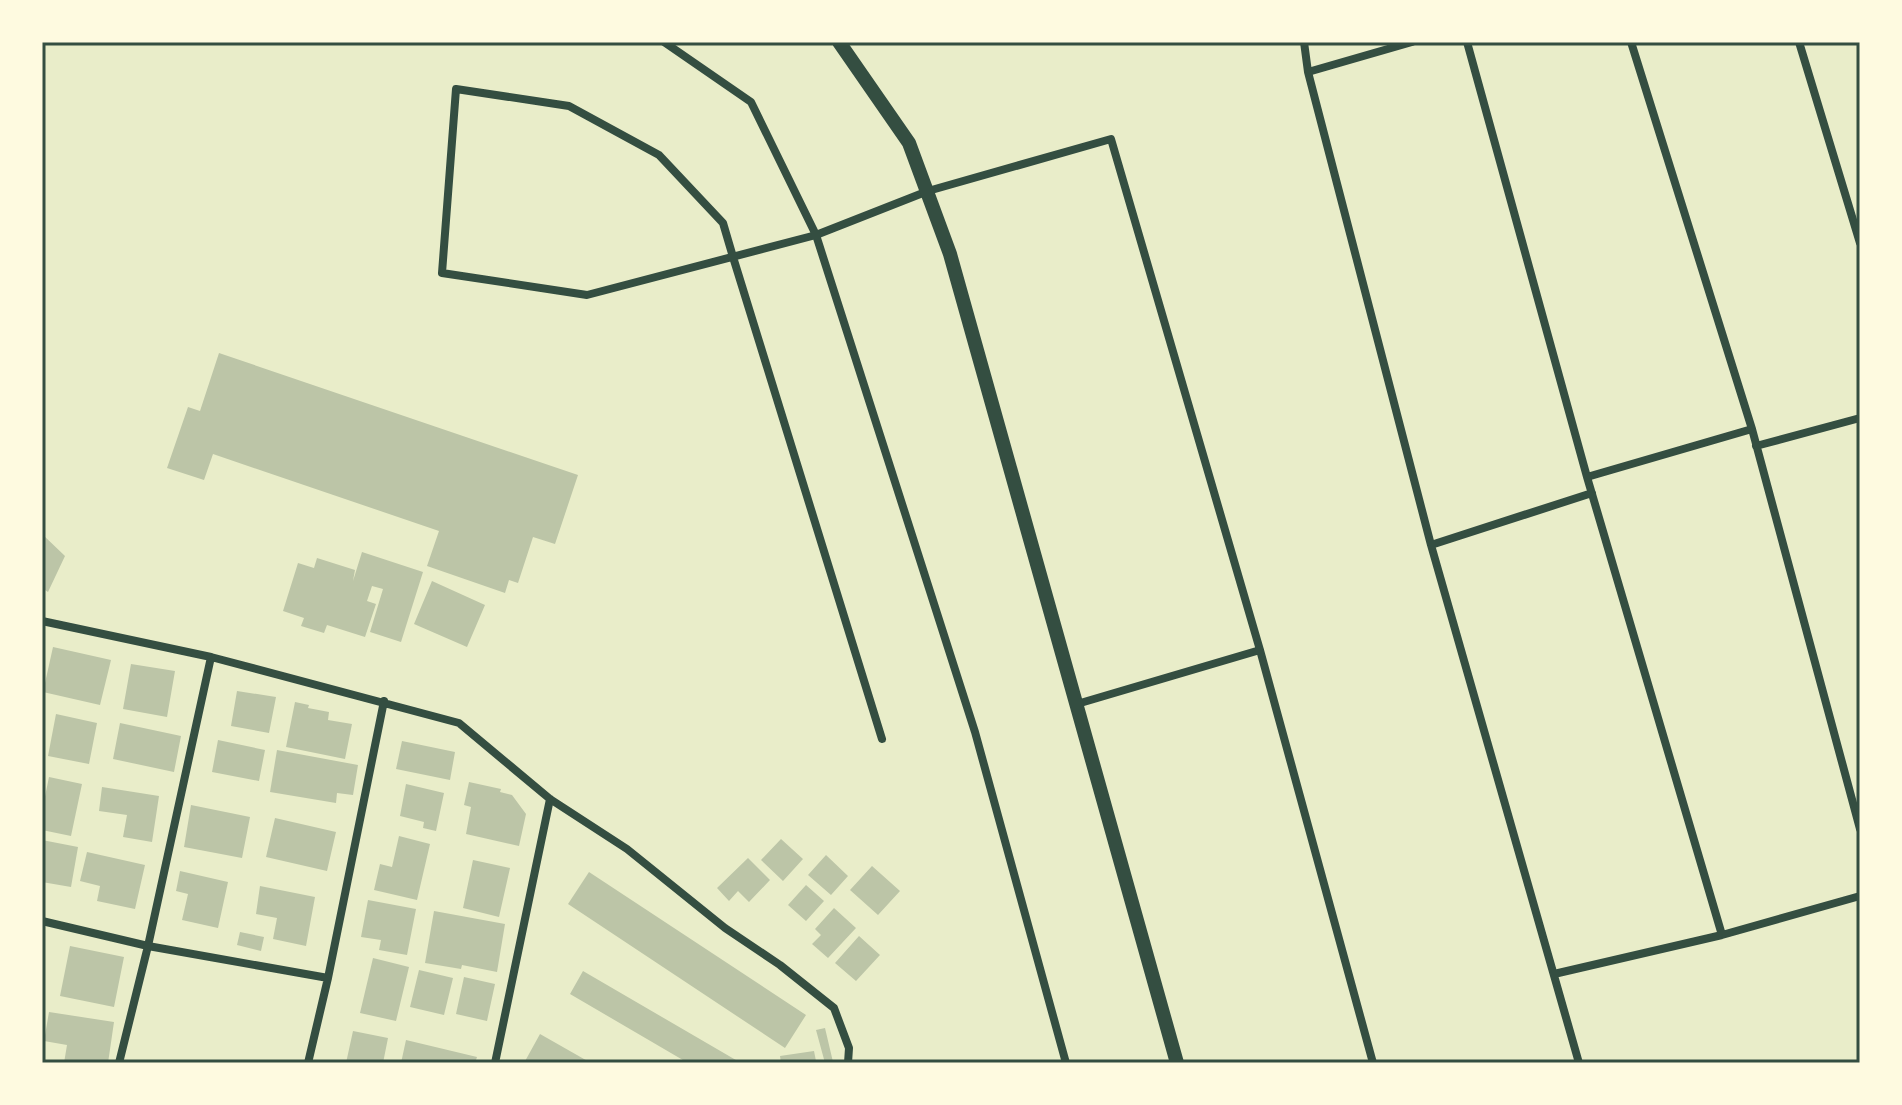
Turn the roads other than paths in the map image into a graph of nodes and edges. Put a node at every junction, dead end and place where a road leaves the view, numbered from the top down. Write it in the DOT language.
graph roads {
  1 [pos="664,42"];
  2 [pos="839,42"];
  3 [pos="1304,42"];
  4 [pos="1412,42"];
  5 [pos="1467,42"];
  6 [pos="1631,42"];
  7 [pos="1799,42"];
  8 [pos="1308,72"];
  9 [pos="928,191"];
  10 [pos="816,235"];
  11 [pos="1860,243"];
  12 [pos="733,257"];
  13 [pos="1860,418"];
  14 [pos="1752,429"];
  15 [pos="1756,446"];
  16 [pos="1587,477"];
  17 [pos="1592,493"];
  18 [pos="1431,545"];
  19 [pos="42,621"];
  20 [pos="1260,650"];
  21 [pos="211,657"];
  22 [pos="384,701"];
  23 [pos="1077,704"];
  24 [pos="882,739"];
  25 [pos="550,799"];
  26 [pos="1860,829"];
  27 [pos="1860,896"];
  28 [pos="42,921"];
  29 [pos="1722,935"];
  30 [pos="148,946"];
  31 [pos="1554,974"];
  32 [pos="328,978"];
  33 [pos="119,1063"];
  34 [pos="308,1063"];
  35 [pos="495,1063"];
  36 [pos="848,1063"];
  37 [pos="1066,1063"];
  38 [pos="1177,1063"];
  39 [pos="1373,1063"];
  40 [pos="1579,1063"];
  1 -- 10 [label="street"];
  2 -- 9 [label="street"];
  3 -- 8 [label="street"];
  4 -- 8 [label="street"];
  5 -- 16 [label="street"];
  6 -- 14 [label="street"];
  7 -- 11 [label="street"];
  8 -- 18 [label="street"];
  9 -- 10 [label="street"];
  9 -- 20 [label="street"];
  9 -- 23 [label="street"];
  10 -- 12 [label="street"];
  10 -- 37 [label="street"];
  12 -- 12 [label="street"];
  12 -- 24 [label="street"];
  13 -- 15 [label="street"];
  14 -- 15 [label="street"];
  14 -- 16 [label="street"];
  15 -- 26 [label="street"];
  16 -- 17 [label="street"];
  17 -- 18 [label="street"];
  17 -- 29 [label="street"];
  18 -- 31 [label="street"];
  19 -- 21 [label="street"];
  20 -- 23 [label="street"];
  20 -- 39 [label="street"];
  21 -- 22 [label="street"];
  21 -- 30 [label="street"];
  22 -- 25 [label="street"];
  22 -- 32 [label="street"];
  23 -- 38 [label="street"];
  25 -- 35 [label="street"];
  25 -- 36 [label="street"];
  27 -- 29 [label="street"];
  28 -- 30 [label="street"];
  29 -- 31 [label="street"];
  30 -- 32 [label="street"];
  30 -- 33 [label="street"];
  31 -- 40 [label="street"];
  32 -- 34 [label="street"];
}
